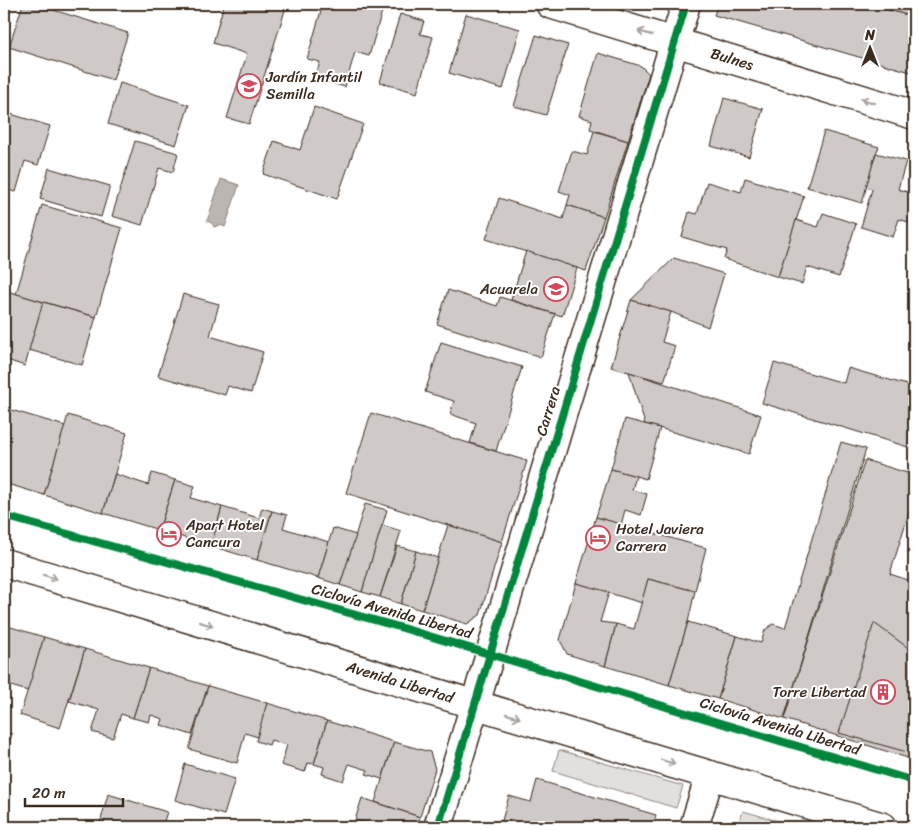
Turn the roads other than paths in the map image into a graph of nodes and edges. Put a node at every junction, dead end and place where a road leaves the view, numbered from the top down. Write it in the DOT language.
graph roads {
  1 [pos="550,4"];
  2 [pos="686,4"];
  3 [pos="674,42"];
  4 [pos="914,115"];
  5 [pos="4,563"];
  6 [pos="474,705"];
  7 [pos="710,775"];
  8 [pos="438,827"];
  9 [pos="694,827"];
  10 [pos="883,827"];
  3 -- 1 [label="street, Bulnes, one-way"];
  2 -- 3 [label="street, Carrera"];
  4 -- 3 [label="street, Bulnes, one-way"];
  3 -- 6 [label="street, Carrera"];
  5 -- 6 [label="street, Avenida Libertad, one-way"];
  6 -- 7 [label="street, Avenida Libertad, one-way"];
  6 -- 8 [label="street, Carrera"];
  7 -- 9 [label="street"];
  7 -- 10 [label="street, Avenida Libertad"];
}
